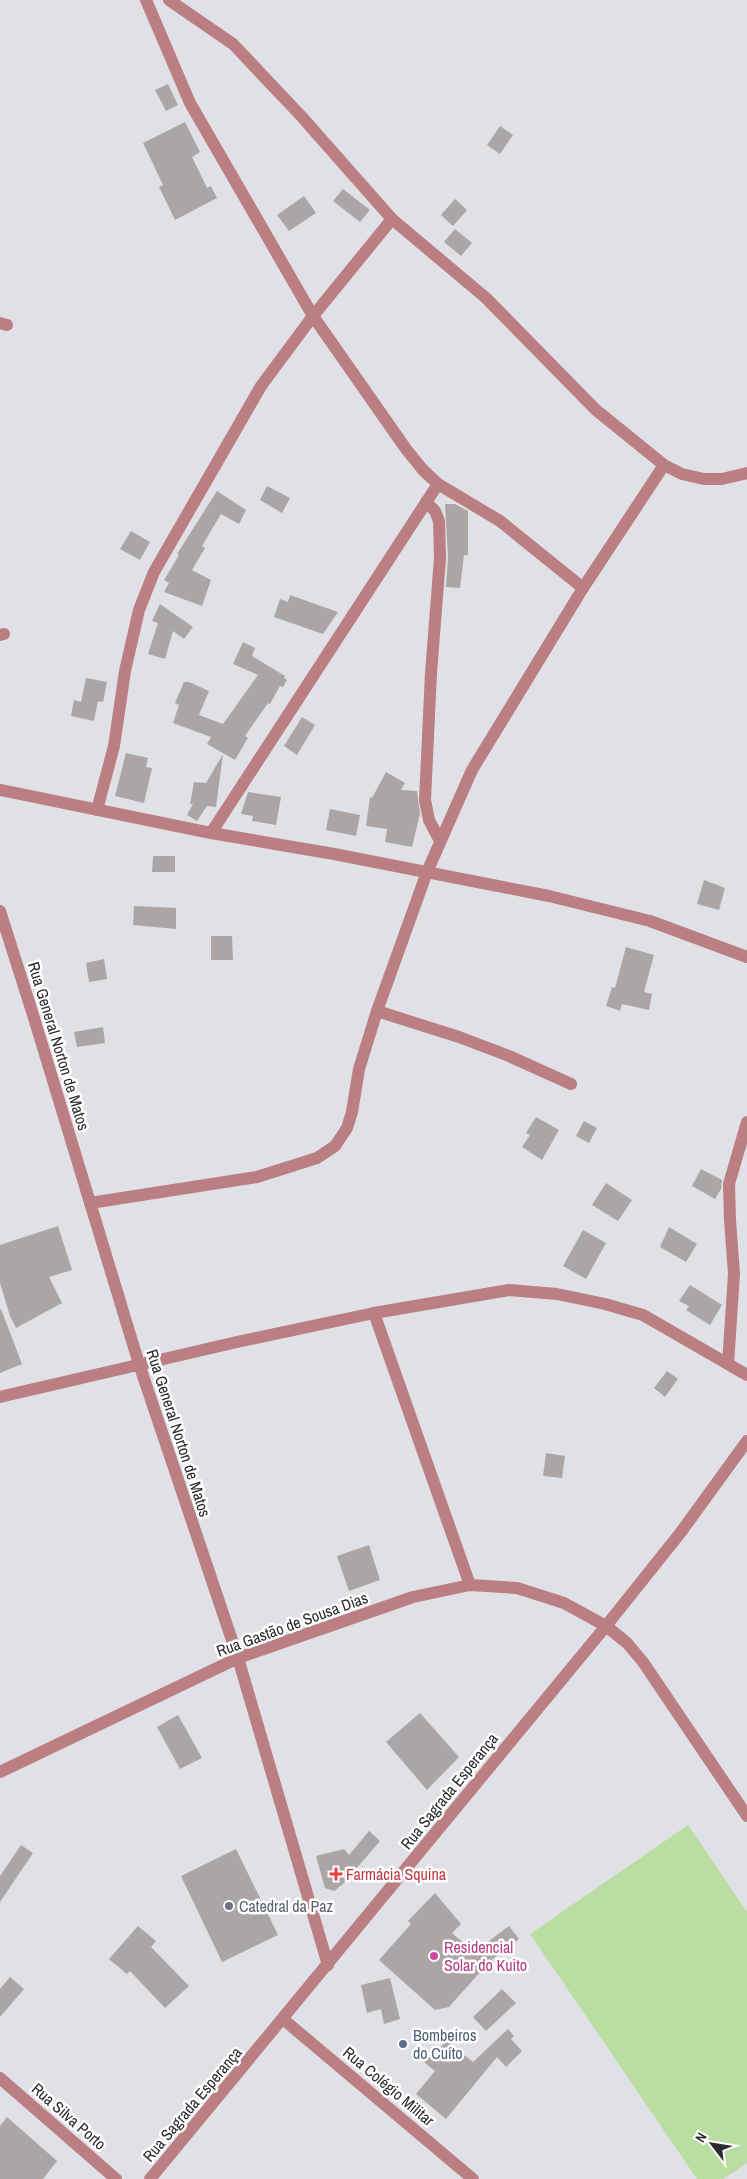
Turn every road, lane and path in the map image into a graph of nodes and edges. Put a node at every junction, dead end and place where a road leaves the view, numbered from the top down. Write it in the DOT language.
graph roads {
  1 [pos="146,0"];
  2 [pos="169,0"];
  3 [pos="392,218"];
  4 [pos="312,316"];
  5 [pos="664,465"];
  6 [pos="747,473"];
  7 [pos="438,484"];
  8 [pos="426,502"];
  9 [pos="583,588"];
  10 [pos="0,790"];
  11 [pos="97,810"];
  12 [pos="211,833"];
  13 [pos="440,841"];
  14 [pos="426,872"];
  15 [pos="0,911"];
  16 [pos="747,957"];
  17 [pos="377,1011"];
  18 [pos="570,1084"];
  19 [pos="747,1122"];
  20 [pos="90,1203"];
  21 [pos="374,1313"];
  22 [pos="138,1364"];
  23 [pos="728,1364"];
  24 [pos="747,1375"];
  25 [pos="0,1397"];
  26 [pos="747,1441"];
  27 [pos="470,1585"];
  28 [pos="606,1626"];
  29 [pos="238,1658"];
  30 [pos="0,1772"];
  31 [pos="747,1816"];
  32 [pos="328,1965"];
  33 [pos="283,2019"];
  34 [pos="0,2078"];
  35 [pos="116,2179"];
  36 [pos="150,2179"];
  37 [pos="473,2179"];
  1 -- 4 [label="street"];
  2 -- 3 [label="street"];
  3 -- 4 [label="street"];
  3 -- 5 [label="street"];
  4 -- 7 [label="street"];
  4 -- 11 [label="street"];
  5 -- 6 [label="street"];
  5 -- 9 [label="street"];
  7 -- 8 [label="street"];
  7 -- 9 [label="street"];
  8 -- 12 [label="street"];
  8 -- 13 [label="street"];
  9 -- 13 [label="street"];
  10 -- 11 [label="street"];
  11 -- 12 [label="street"];
  12 -- 14 [label="street"];
  13 -- 14 [label="street"];
  14 -- 16 [label="street"];
  14 -- 17 [label="street"];
  15 -- 20 [label="street, Rua General Norton de Matos"];
  17 -- 18 [label="street"];
  17 -- 20 [label="street"];
  19 -- 23 [label="street"];
  20 -- 22 [label="street, Rua General Norton de Matos"];
  21 -- 22 [label="street"];
  21 -- 23 [label="street"];
  21 -- 27 [label="street"];
  22 -- 25 [label="street"];
  22 -- 29 [label="street, Rua General Norton de Matos"];
  23 -- 24 [label="street"];
  26 -- 28 [label="street, Rua Sagrada Esperança"];
  27 -- 28 [label="street, Rua Gastão de Sousa Dias"];
  27 -- 29 [label="street, Rua Gastão de Sousa Dias"];
  28 -- 31 [label="street, Rua Gastão de Sousa Dias"];
  28 -- 32 [label="street, Rua Sagrada Esperança"];
  29 -- 30 [label="street, Rua Gastão de Sousa Dias"];
  29 -- 32 [label="street, Rua General Norton de Matos"];
  32 -- 33 [label="street, Rua Sagrada Esperança"];
  33 -- 36 [label="street, Rua Sagrada Esperança"];
  33 -- 37 [label="street, Rua Colégio Militar"];
  34 -- 35 [label="street, Rua Silva Porto"];
}
